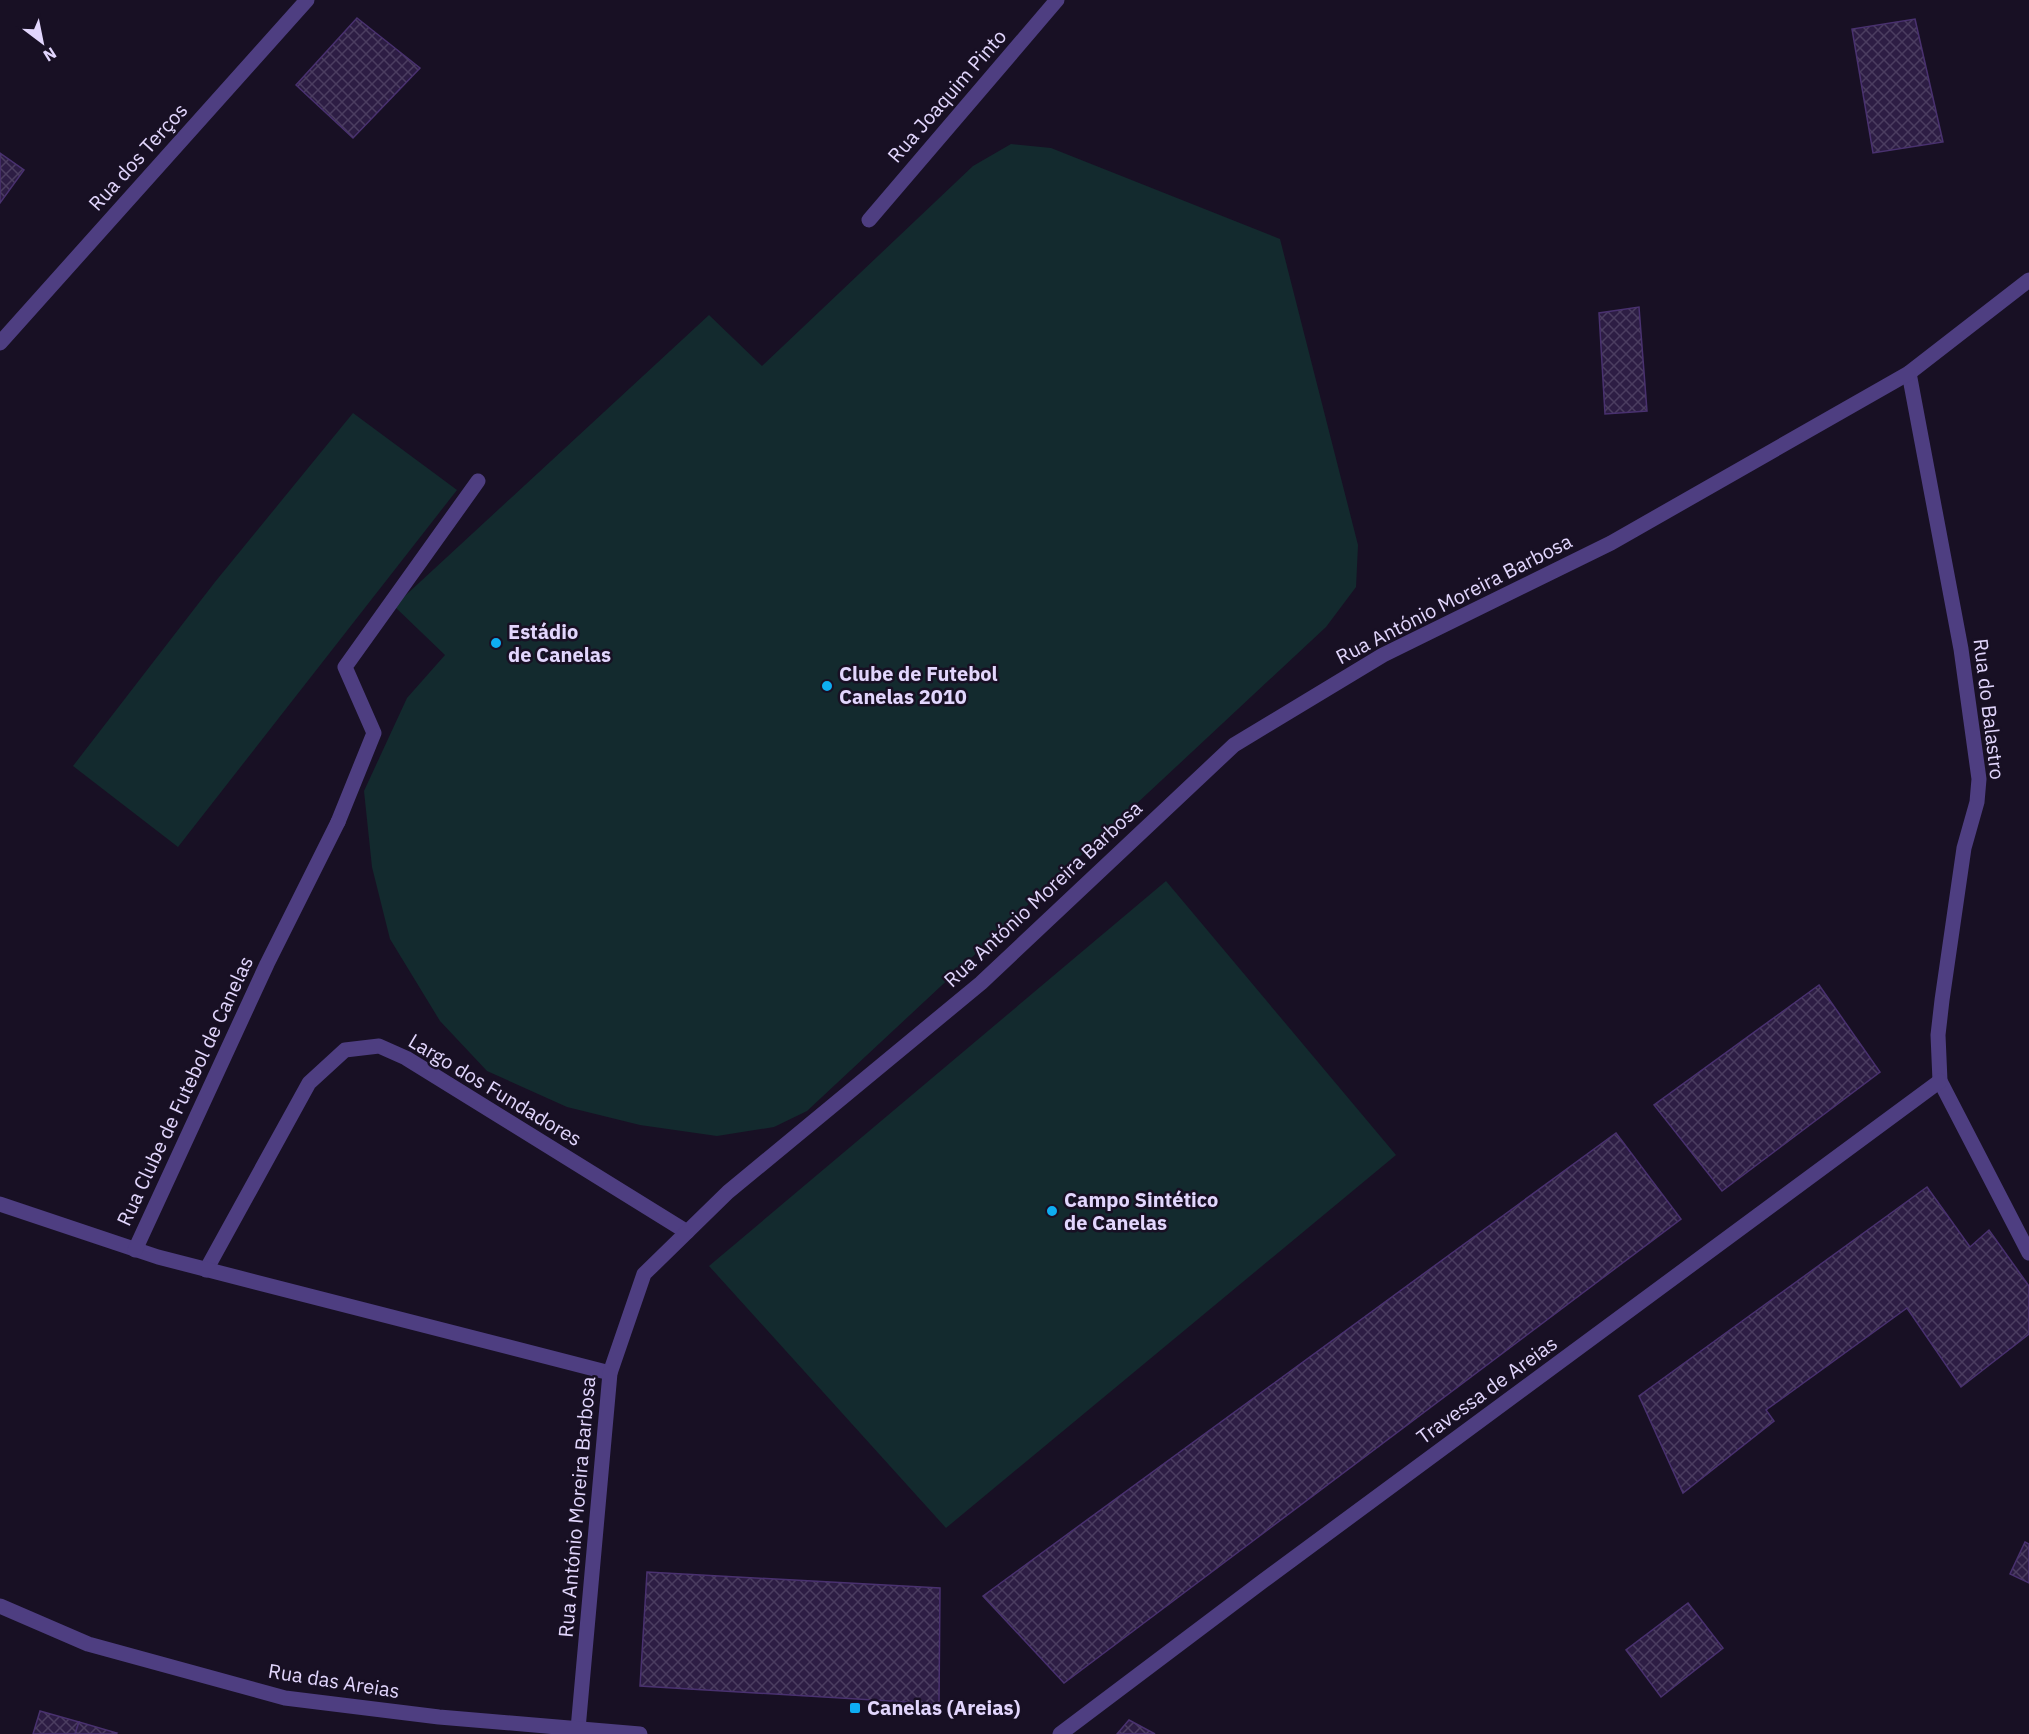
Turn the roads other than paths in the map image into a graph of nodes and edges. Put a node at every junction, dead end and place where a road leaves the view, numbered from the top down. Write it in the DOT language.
graph roads {
  1 [pos="307,0"];
  2 [pos="1057,0"];
  3 [pos="869,220"];
  4 [pos="2029,280"];
  5 [pos="0,343"];
  6 [pos="1909,373"];
  7 [pos="478,481"];
  8 [pos="1940,1082"];
  9 [pos="0,1204"];
  10 [pos="687,1232"];
  11 [pos="135,1250"];
  12 [pos="2029,1254"];
  13 [pos="206,1270"];
  14 [pos="610,1372"];
  15 [pos="0,1606"];
  16 [pos="578,1729"];
  17 [pos="640,1734"];
  18 [pos="1060,1734"];
  1 -- 5 [label="street, Rua dos Terços"];
  2 -- 3 [label="street, Rua Joaquim Pinto"];
  4 -- 6 [label="street"];
  6 -- 8 [label="street, Rua do Balastro"];
  6 -- 10 [label="street, Rua António Moreira Barbosa"];
  7 -- 11 [label="street, Rua Clube de Futebol de Canelas"];
  8 -- 12 [label="street, Rua do Balastro"];
  8 -- 18 [label="street, Travessa de Areias"];
  9 -- 11 [label="street, Rua Clube de Futebol de Canelas"];
  10 -- 13 [label="street, Largo dos Fundadores"];
  10 -- 14 [label="street, Rua António Moreira Barbosa"];
  11 -- 13 [label="street"];
  13 -- 14 [label="street"];
  14 -- 16 [label="street, Rua António Moreira Barbosa"];
  15 -- 16 [label="street, Rua das Areias"];
  16 -- 17 [label="street, Rua das Areias"];
}
